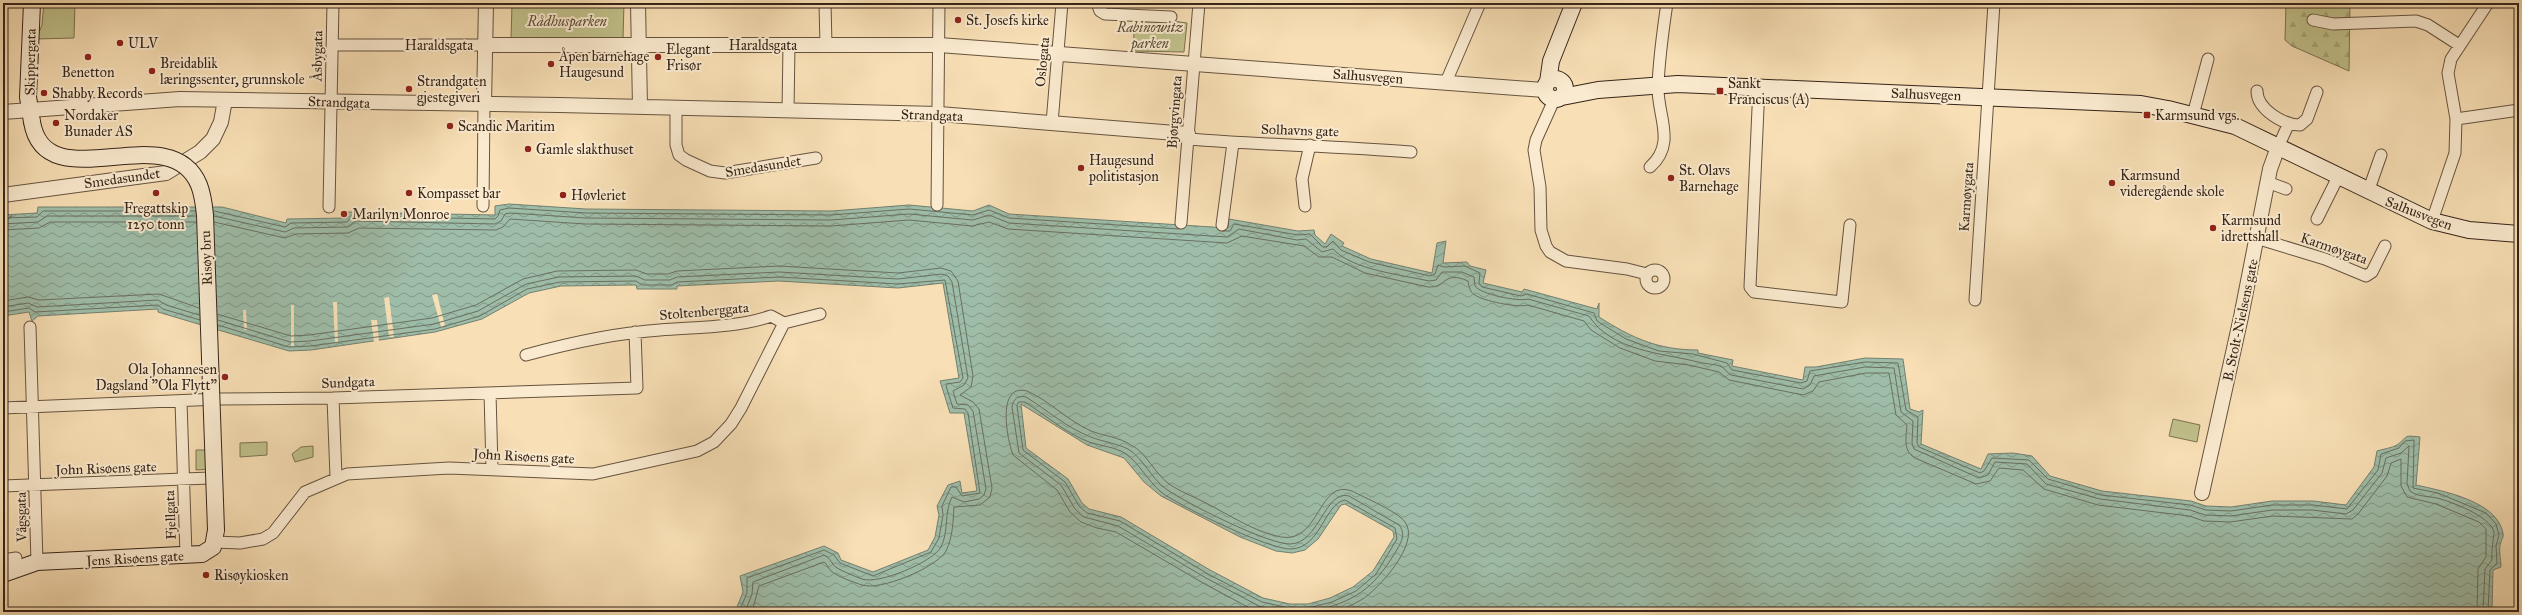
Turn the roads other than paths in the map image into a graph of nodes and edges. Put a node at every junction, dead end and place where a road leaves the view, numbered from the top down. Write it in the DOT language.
graph roads {
  1 [pos="32,3"];
  2 [pos="333,3"];
  3 [pos="486,3"];
  4 [pos="638,3"];
  5 [pos="825,3"];
  6 [pos="939,3"];
  7 [pos="1062,3"];
  8 [pos="1097,3"];
  9 [pos="1199,3"];
  10 [pos="1480,3"];
  11 [pos="1574,3"];
  12 [pos="1667,3"];
  13 [pos="1994,3"];
  14 [pos="2488,3"];
  15 [pos="1171,17"];
  16 [pos="2313,20"];
  17 [pos="639,44"];
  18 [pos="332,45"];
  19 [pos="486,45"];
  20 [pos="788,45"];
  21 [pos="939,45"];
  22 [pos="2459,45"];
  23 [pos="826,46"];
  24 [pos="1058,54"];
  25 [pos="2208,59"];
  26 [pos="1192,64"];
  27 [pos="1446,82"];
  28 [pos="1658,85"];
  29 [pos="1759,86"];
  30 [pos="1556,89"];
  31 [pos="2257,91"];
  32 [pos="2317,92"];
  33 [pos="1988,97"];
  34 [pos="225,100"];
  35 [pos="331,101"];
  36 [pos="484,104"];
  37 [pos="640,106"];
  38 [pos="676,108"];
  39 [pos="2519,110"];
  40 [pos="788,111"];
  41 [pos="3,112"];
  42 [pos="938,114"];
  43 [pos="2193,115"];
  44 [pos="31,116"];
  45 [pos="2456,119"];
  46 [pos="1052,123"];
  47 [pos="2289,123"];
  48 [pos="1188,136"];
  49 [pos="1232,143"];
  50 [pos="1310,145"];
  51 [pos="2278,147"];
  52 [pos="1411,152"];
  53 [pos="2381,155"];
  54 [pos="816,158"];
  55 [pos="1650,167"];
  56 [pos="2338,177"];
  57 [pos="2267,182"];
  58 [pos="2286,189"];
  59 [pos="2368,192"];
  60 [pos="3,195"];
  61 [pos="937,205"];
  62 [pos="483,206"];
  63 [pos="1306,206"];
  64 [pos="329,207"];
  65 [pos="2317,219"];
  66 [pos="2432,221"];
  67 [pos="1181,223"];
  68 [pos="1222,225"];
  69 [pos="1850,225"];
  70 [pos="2519,234"];
  71 [pos="2256,238"];
  72 [pos="2385,246"];
  73 [pos="1647,274"];
  74 [pos="1975,300"];
  75 [pos="820,314"];
  76 [pos="784,323"];
  77 [pos="30,327"];
  78 [pos="635,332"];
  79 [pos="526,355"];
  80 [pos="490,394"];
  81 [pos="333,398"];
  82 [pos="181,401"];
  83 [pos="32,407"];
  84 [pos="3,408"];
  85 [pos="492,468"];
  86 [pos="336,477"];
  87 [pos="210,478"];
  88 [pos="184,480"];
  89 [pos="3,486"];
  90 [pos="35,486"];
  91 [pos="2202,493"];
  92 [pos="215,536"];
  93 [pos="186,555"];
  94 [pos="16,558"];
  95 [pos="3,560"];
  96 [pos="37,562"];
  97 [pos="3,574"];
  1 -- 44 [label="main road, Skippergata"];
  2 -- 18 [label="street, Åsbygata"];
  3 -- 19 [label="street"];
  4 -- 17 [label="street"];
  5 -- 23 [label="street"];
  6 -- 21 [label="street"];
  7 -- 24 [label="street, Oslogata"];
  8 -- 15 [label="street"];
  9 -- 26 [label="street, Bjørgvingata"];
  10 -- 27 [label="street"];
  11 -- 30 [label="main road"];
  12 -- 28 [label="street"];
  13 -- 33 [label="street, Karmøygata"];
  14 -- 22 [label="street"];
  16 -- 22 [label="street"];
  17 -- 19 [label="street, Haraldsgata"];
  17 -- 20 [label="street, Haraldsgata"];
  17 -- 37 [label="street"];
  18 -- 19 [label="street, Haraldsgata"];
  18 -- 35 [label="street, Åsbygata"];
  19 -- 36 [label="street"];
  20 -- 23 [label="street, Haraldsgata"];
  20 -- 40 [label="street"];
  21 -- 23 [label="street, Haraldsgata"];
  21 -- 24 [label="street, Haraldsgata"];
  21 -- 42 [label="street"];
  22 -- 45 [label="street"];
  24 -- 26 [label="street, Haraldsgata"];
  24 -- 46 [label="street, Oslogata"];
  25 -- 43 [label="street"];
  26 -- 27 [label="street, Salhusvegen"];
  26 -- 48 [label="street, Bjørgvingata"];
  27 -- 30 [label="street, Salhusvegen"];
  28 -- 29 [label="main road, Salhusvegen"];
  28 -- 30 [label="main road, Salhusvegen"];
  28 -- 55 [label="street"];
  29 -- 33 [label="main road, Salhusvegen"];
  29 -- 69 [label="street"];
  30 -- 73 [label="street"];
  31 -- 47 [label="street"];
  32 -- 47 [label="street"];
  33 -- 43 [label="main road, Salhusvegen"];
  33 -- 74 [label="street, Karmøygata"];
  34 -- 35 [label="street, Strandgata"];
  34 -- 44 [label="street, Strandgata"];
  34 -- 60 [label="street, Smedasundet"];
  35 -- 36 [label="street, Strandgata"];
  35 -- 64 [label="street, Åsbygata"];
  36 -- 37 [label="street, Strandgata"];
  36 -- 62 [label="street"];
  37 -- 38 [label="street, Strandgata"];
  38 -- 40 [label="street, Strandgata"];
  38 -- 54 [label="street, Smedasundet"];
  39 -- 45 [label="street"];
  40 -- 42 [label="street, Strandgata"];
  41 -- 44 [label="street, Strandgata"];
  42 -- 46 [label="street, Strandgata"];
  42 -- 61 [label="street"];
  43 -- 51 [label="main road, Salhusvegen"];
  44 -- 92 [label="main road, Risøy bru, bridge"];
  45 -- 66 [label="street"];
  46 -- 48 [label="street, Strandgata"];
  47 -- 51 [label="street"];
  48 -- 49 [label="street, Solhavns gate"];
  48 -- 67 [label="street, Bjørgvingata"];
  49 -- 50 [label="street, Solhavns gate"];
  49 -- 68 [label="street"];
  50 -- 52 [label="street, Solhavns gate"];
  50 -- 63 [label="street"];
  51 -- 56 [label="main road, Salhusvegen"];
  51 -- 57 [label="street, B. Stolt-Nielsens gate"];
  53 -- 59 [label="street, Salhusvegen"];
  56 -- 59 [label="main road, Salhusvegen"];
  56 -- 65 [label="street"];
  57 -- 58 [label="street"];
  57 -- 71 [label="street, B. Stolt-Nielsens gate"];
  59 -- 66 [label="main road, Salhusvegen"];
  66 -- 70 [label="main road, Salhusvegen"];
  71 -- 72 [label="street, Karmøygata"];
  71 -- 91 [label="street, B. Stolt-Nielsens gate"];
  75 -- 76 [label="street"];
  76 -- 78 [label="street, Stoltenberggata"];
  76 -- 85 [label="street, John Risøens gate"];
  77 -- 83 [label="street, Vågsgata"];
  78 -- 79 [label="street, Stoltenberggata"];
  78 -- 80 [label="street, Sundgata"];
  80 -- 81 [label="street, Sundgata"];
  80 -- 85 [label="street"];
  81 -- 82 [label="street, Sundgata"];
  81 -- 86 [label="street"];
  82 -- 83 [label="street, Sundgata"];
  82 -- 88 [label="street, Fjellgata"];
  83 -- 84 [label="street, Sundgata"];
  83 -- 90 [label="street, Vågsgata"];
  85 -- 86 [label="street, John Risøens gate"];
  86 -- 92 [label="street, John Risøens gate"];
  87 -- 88 [label="street, John Risøens gate"];
  88 -- 90 [label="street, John Risøens gate"];
  88 -- 93 [label="street, Fjellgata"];
  89 -- 90 [label="street, John Risøens gate"];
  90 -- 96 [label="street, Vågsgata"];
  92 -- 93 [label="main road, Jens Risøens gate"];
  93 -- 96 [label="main road, Jens Risøens gate"];
  94 -- 95 [label="street"];
  96 -- 97 [label="main road, Jens Risøens gate"];
}
